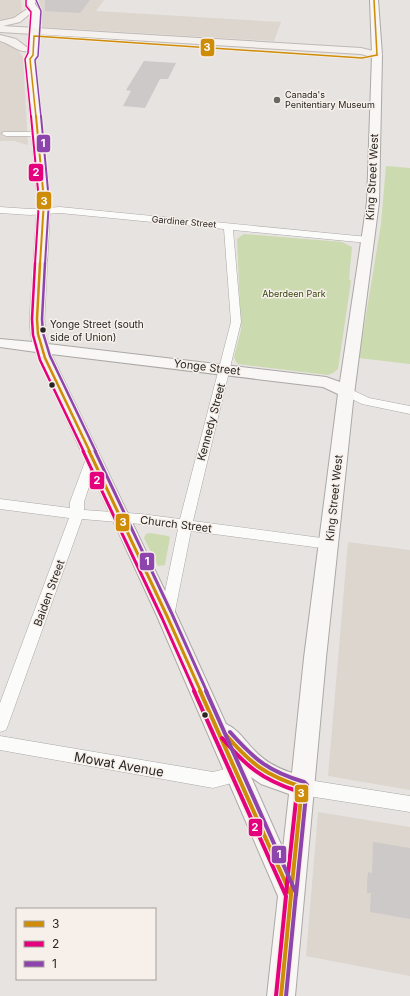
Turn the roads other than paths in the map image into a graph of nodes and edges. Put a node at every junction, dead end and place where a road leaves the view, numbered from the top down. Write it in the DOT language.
graph roads {
  1 [pos="374,0"];
  2 [pos="30,5"];
  3 [pos="0,24"];
  4 [pos="0,28"];
  5 [pos="29,33"];
  6 [pos="0,34"];
  7 [pos="0,38"];
  8 [pos="27,54"];
  9 [pos="377,56"];
  10 [pos="6,134"];
  11 [pos="37,134"];
  12 [pos="0,210"];
  13 [pos="44,211"];
  14 [pos="228,226"];
  15 [pos="368,240"];
  16 [pos="0,342"];
  17 [pos="42,347"];
  18 [pos="225,369"];
  19 [pos="346,391"];
  20 [pos="410,410"];
  21 [pos="92,460"];
  22 [pos="0,504"];
  23 [pos="77,514"];
  24 [pos="121,518"];
  25 [pos="185,525"];
  26 [pos="329,544"];
  27 [pos="167,616"];
  28 [pos="214,721"];
  29 [pos="0,725"];
  30 [pos="0,743"];
  31 [pos="237,774"];
  32 [pos="302,787"];
  33 [pos="410,804"];
  34 [pos="291,895"];
  35 [pos="281,996"];
  1 -- 9 [label="main road, King Street West"];
  2 -- 3 [label="main road"];
  2 -- 5 [label="main road"];
  4 -- 5 [label="main road"];
  5 -- 6 [label="main road"];
  5 -- 8 [label="main road"];
  5 -- 9 [label="main road"];
  7 -- 8 [label="main road"];
  8 -- 11 [label="main road"];
  9 -- 15 [label="main road, King Street West"];
  10 -- 11 [label="street"];
  11 -- 13 [label="main road"];
  12 -- 13 [label="street, Gardiner Street"];
  13 -- 14 [label="street, Gardiner Street"];
  13 -- 17 [label="main road"];
  14 -- 15 [label="street, Gardiner Street"];
  14 -- 18 [label="street, Kennedy Street"];
  15 -- 19 [label="main road, King Street West"];
  16 -- 17 [label="main road, Yonge Street"];
  17 -- 18 [label="main road, Yonge Street"];
  17 -- 21 [label="main road"];
  18 -- 19 [label="main road, Yonge Street"];
  18 -- 25 [label="street, Kennedy Street"];
  19 -- 20 [label="street, Yonge Street"];
  19 -- 26 [label="main road, King Street West"];
  21 -- 23 [label="street, Baiden Street"];
  21 -- 24 [label="main road"];
  22 -- 23 [label="street, Church Street"];
  23 -- 24 [label="street, Church Street"];
  23 -- 29 [label="street, Baiden Street"];
  24 -- 25 [label="street, Church Street"];
  24 -- 27 [label="main road"];
  25 -- 26 [label="street, Church Street"];
  25 -- 27 [label="street, Kennedy Street"];
  26 -- 32 [label="main road, King Street West"];
  27 -- 28 [label="main road"];
  28 -- 31 [label="main road"];
  28 -- 32 [label="main road"];
  30 -- 31 [label="street, Mowat Avenue"];
  31 -- 34 [label="main road"];
  32 -- 33 [label="street"];
  32 -- 34 [label="main road, King Street West"];
  34 -- 35 [label="main road, King Street West"];
}
